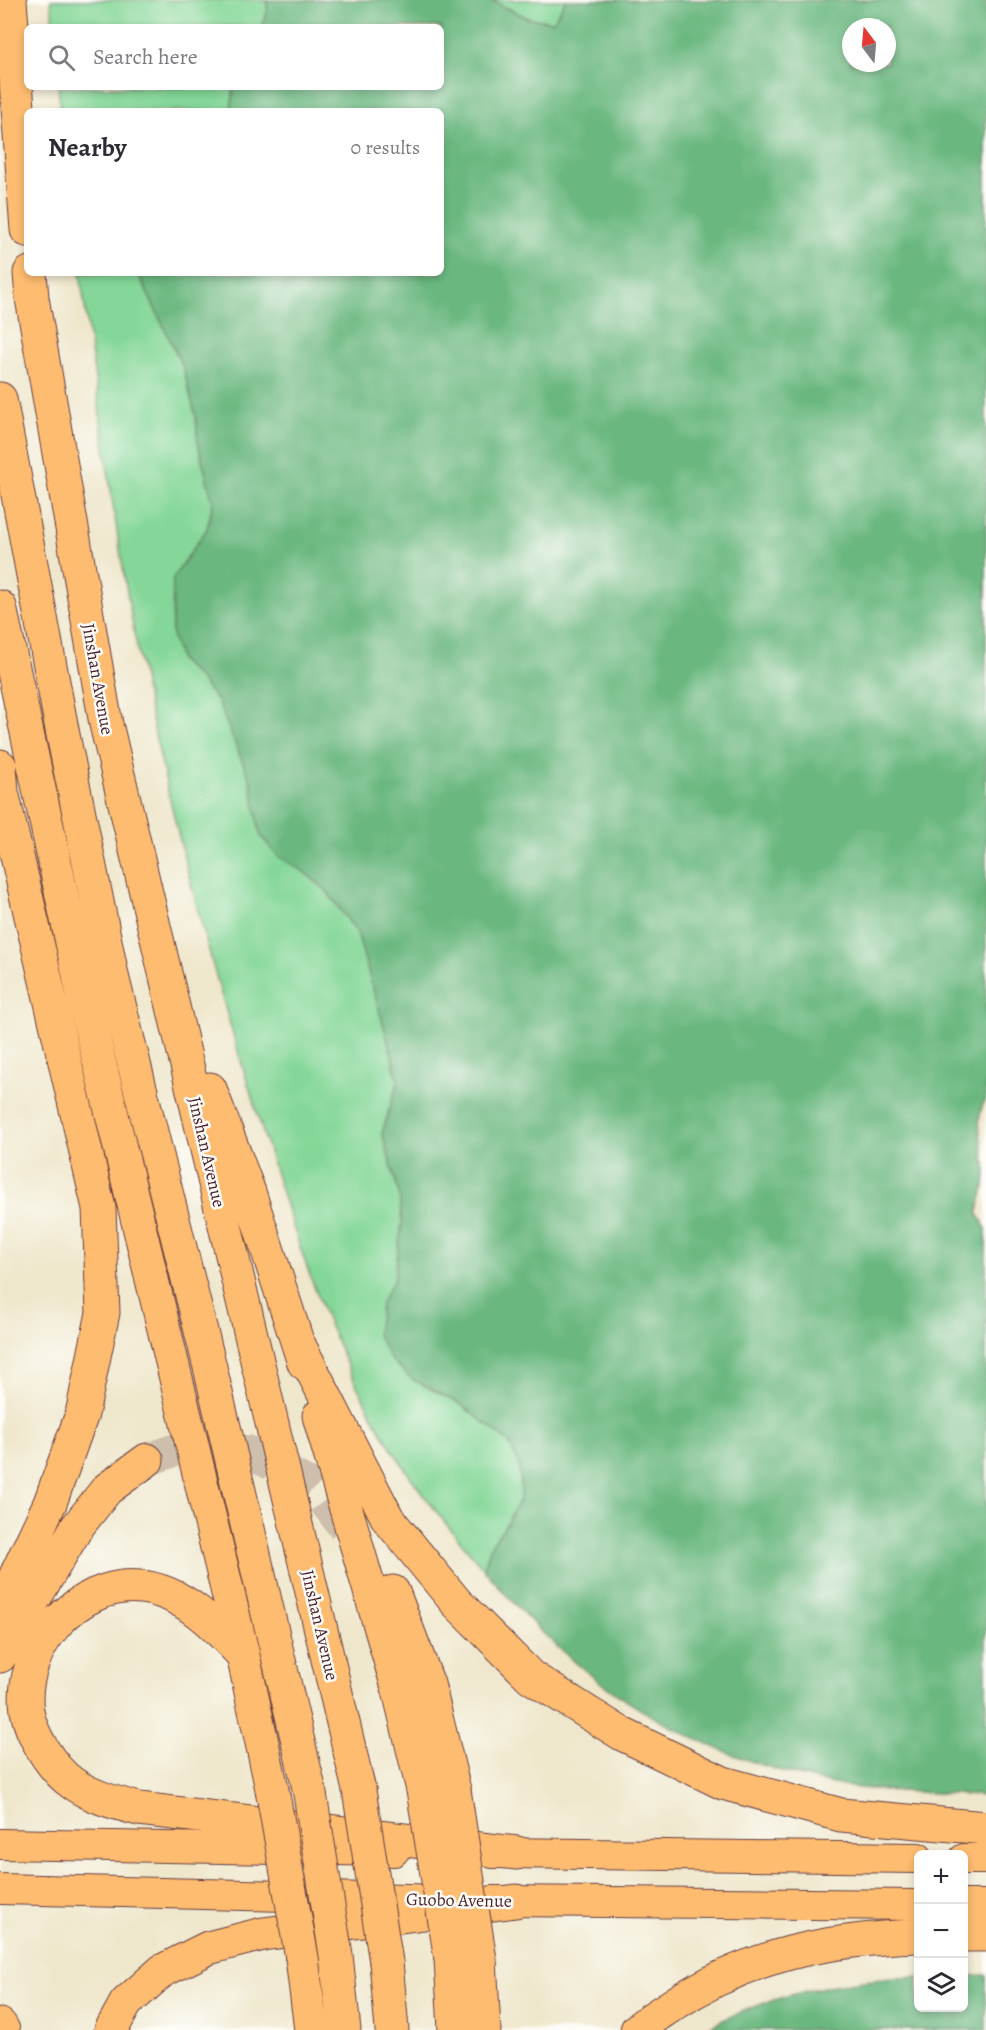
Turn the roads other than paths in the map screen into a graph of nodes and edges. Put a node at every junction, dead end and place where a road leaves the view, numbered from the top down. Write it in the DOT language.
graph roads {
  1 [pos="10,0"];
  2 [pos="24,189"];
  3 [pos="30,276"];
  4 [pos="0,399"];
  5 [pos="0,608"];
  6 [pos="0,766"];
  7 [pos="164,968"];
  8 [pos="298,1343"];
  9 [pos="147,1460"];
  10 [pos="393,1592"];
  11 [pos="0,1609"];
  12 [pos="243,1655"];
  13 [pos="0,1656"];
  14 [pos="438,1790"];
  15 [pos="986,1828"];
  16 [pos="0,1844"];
  17 [pos="517,1853"];
  18 [pos="914,1858"];
  19 [pos="968,1859"];
  20 [pos="986,1859"];
  21 [pos="0,1889"];
  22 [pos="516,1901"];
  23 [pos="914,1905"];
  24 [pos="968,1905"];
  25 [pos="986,1905"];
  26 [pos="968,1935"];
  27 [pos="986,1935"];
  28 [pos="914,1936"];
  29 [pos="466,1960"];
  30 [pos="0,2025"];
  31 [pos="3,2030"];
  32 [pos="111,2030"];
  33 [pos="311,2030"];
  34 [pos="344,2030"];
  35 [pos="392,2030"];
  36 [pos="455,2030"];
  37 [pos="483,2030"];
  38 [pos="637,2030"];
  1 -- 2 [label="highway"];
  3 -- 7 [label="highway, Jinshan Avenue"];
  4 -- 34 [label="highway, bridge"];
  5 -- 12 [label="highway"];
  6 -- 11 [label="highway"];
  7 -- 8 [label="highway"];
  7 -- 35 [label="highway, Jinshan Avenue, bridge"];
  8 -- 14 [label="highway"];
  8 -- 15 [label="highway"];
  9 -- 13 [label="highway"];
  10 -- 14 [label="highway"];
  12 -- 17 [label="highway"];
  12 -- 33 [label="highway, bridge"];
  14 -- 29 [label="highway, bridge"];
  16 -- 17 [label="main road"];
  17 -- 18 [label="main road"];
  19 -- 20 [label="main road"];
  21 -- 22 [label="main road, Guobo Avenue"];
  22 -- 23 [label="main road, Guobo Avenue"];
  22 -- 32 [label="highway"];
  24 -- 25 [label="main road"];
  26 -- 27 [label="highway"];
  28 -- 38 [label="highway"];
  29 -- 36 [label="highway"];
  29 -- 37 [label="highway"];
  30 -- 31 [label="highway"];
}
